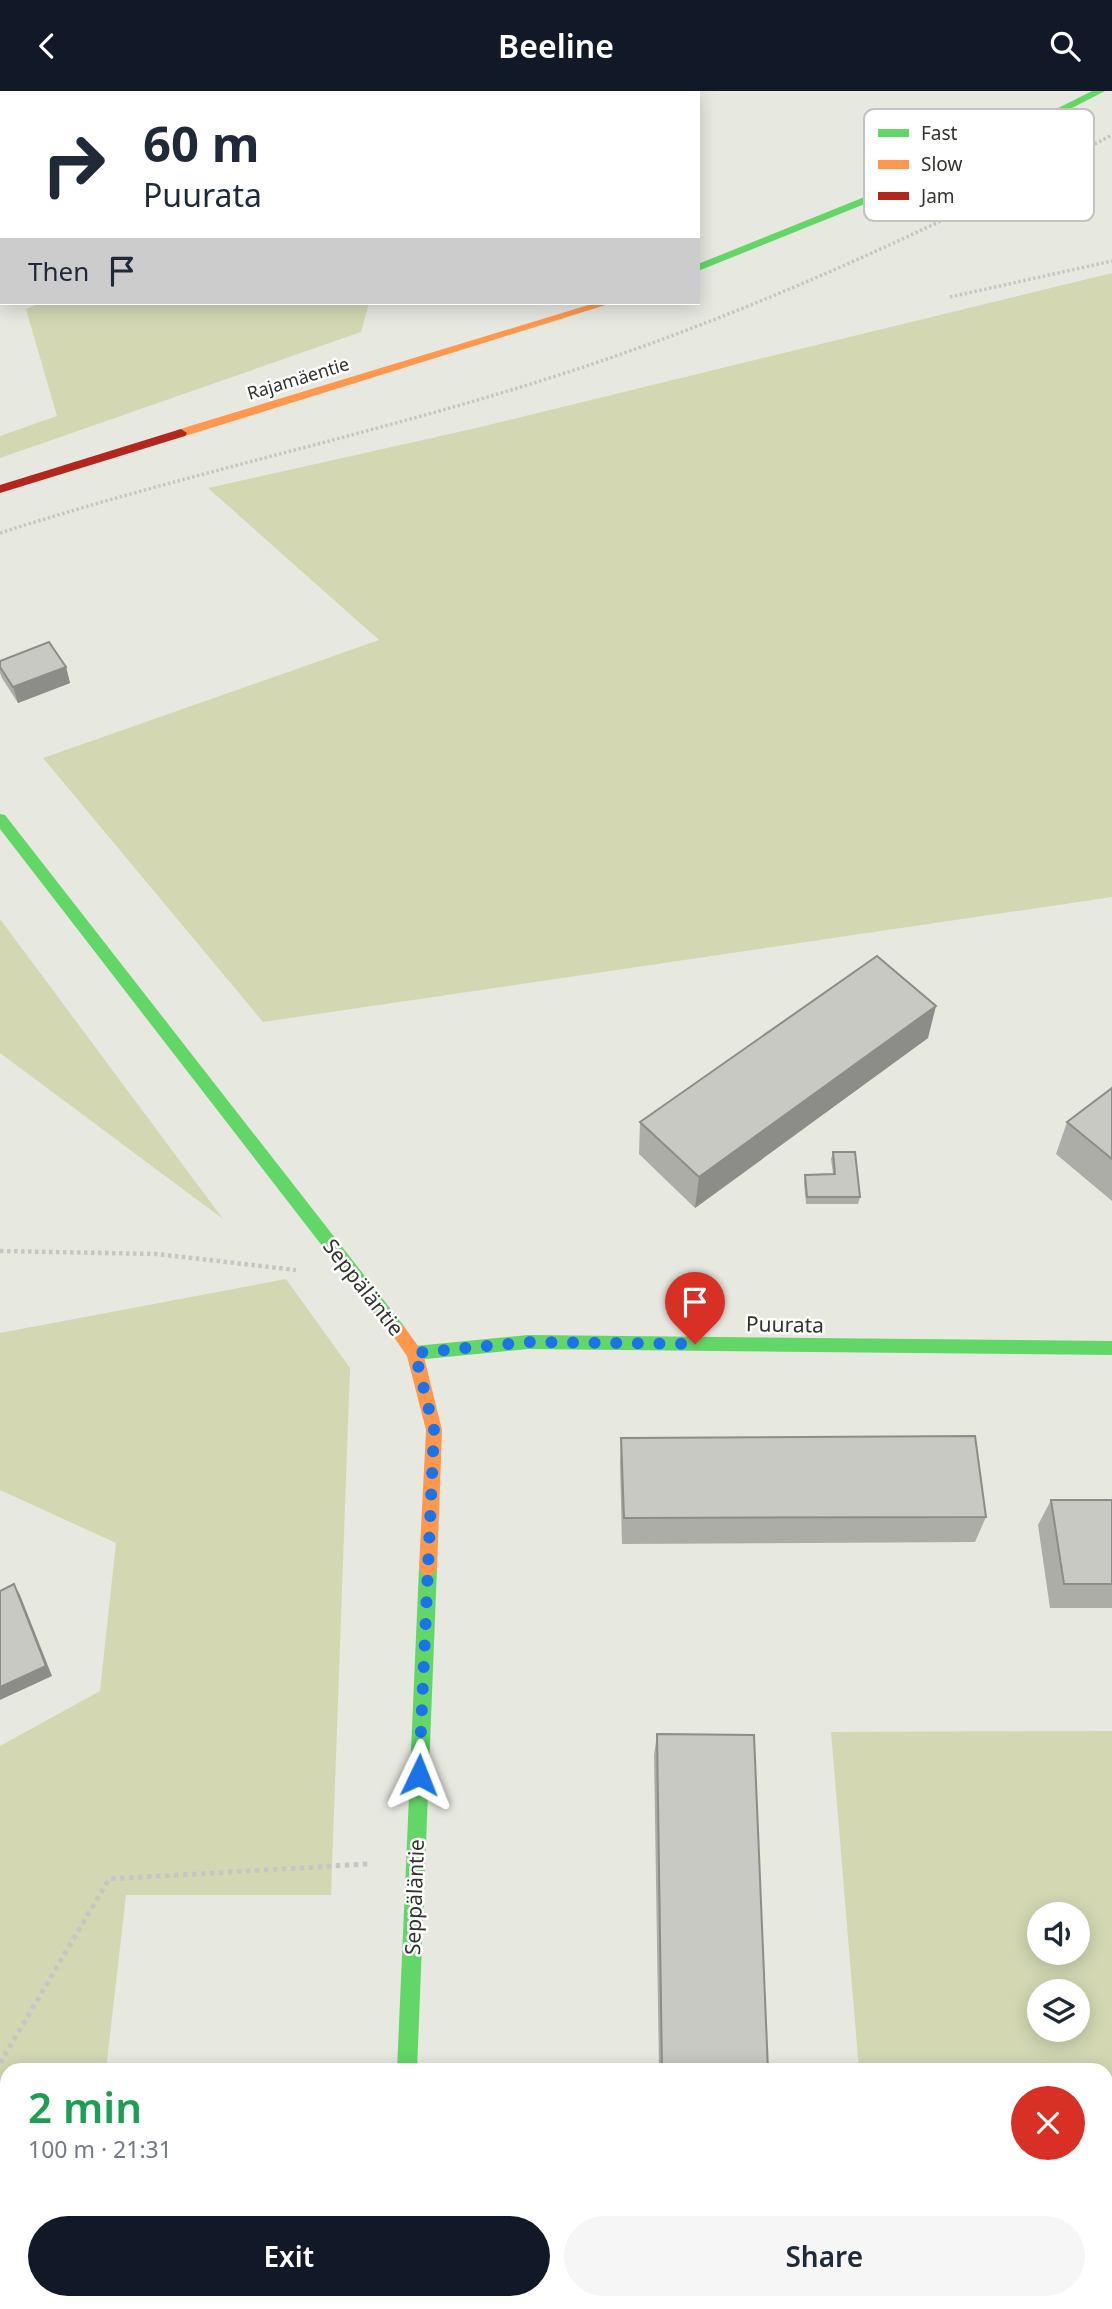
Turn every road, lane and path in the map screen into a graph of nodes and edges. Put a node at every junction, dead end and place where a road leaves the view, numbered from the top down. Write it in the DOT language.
graph roads {
  1 [pos="1100,91"];
  2 [pos="1069,109"];
  3 [pos="1112,135"];
  4 [pos="1094,145"];
  5 [pos="864,204"];
  6 [pos="938,221"];
  7 [pos="1112,261"];
  8 [pos="700,267"];
  9 [pos="950,297"];
  10 [pos="599,305"];
  11 [pos="0,489"];
  12 [pos="0,533"];
  13 [pos="0,819"];
  14 [pos="0,1251"];
  15 [pos="304,1271"];
  16 [pos="1112,1348"];
  17 [pos="415,1353"];
  18 [pos="376,1863"];
  19 [pos="0,2063"];
  20 [pos="407,2063"];
  1 -- 2 [label="street"];
  3 -- 4 [label="path"];
  5 -- 8 [label="street"];
  6 -- 12 [label="path"];
  7 -- 9 [label="path"];
  10 -- 11 [label="street, Rajamäentie"];
  13 -- 17 [label="street, Seppäläntie"];
  14 -- 15 [label="path"];
  16 -- 17 [label="street, Puurata"];
  17 -- 20 [label="street, Seppäläntie"];
  18 -- 19 [label="path"];
}
